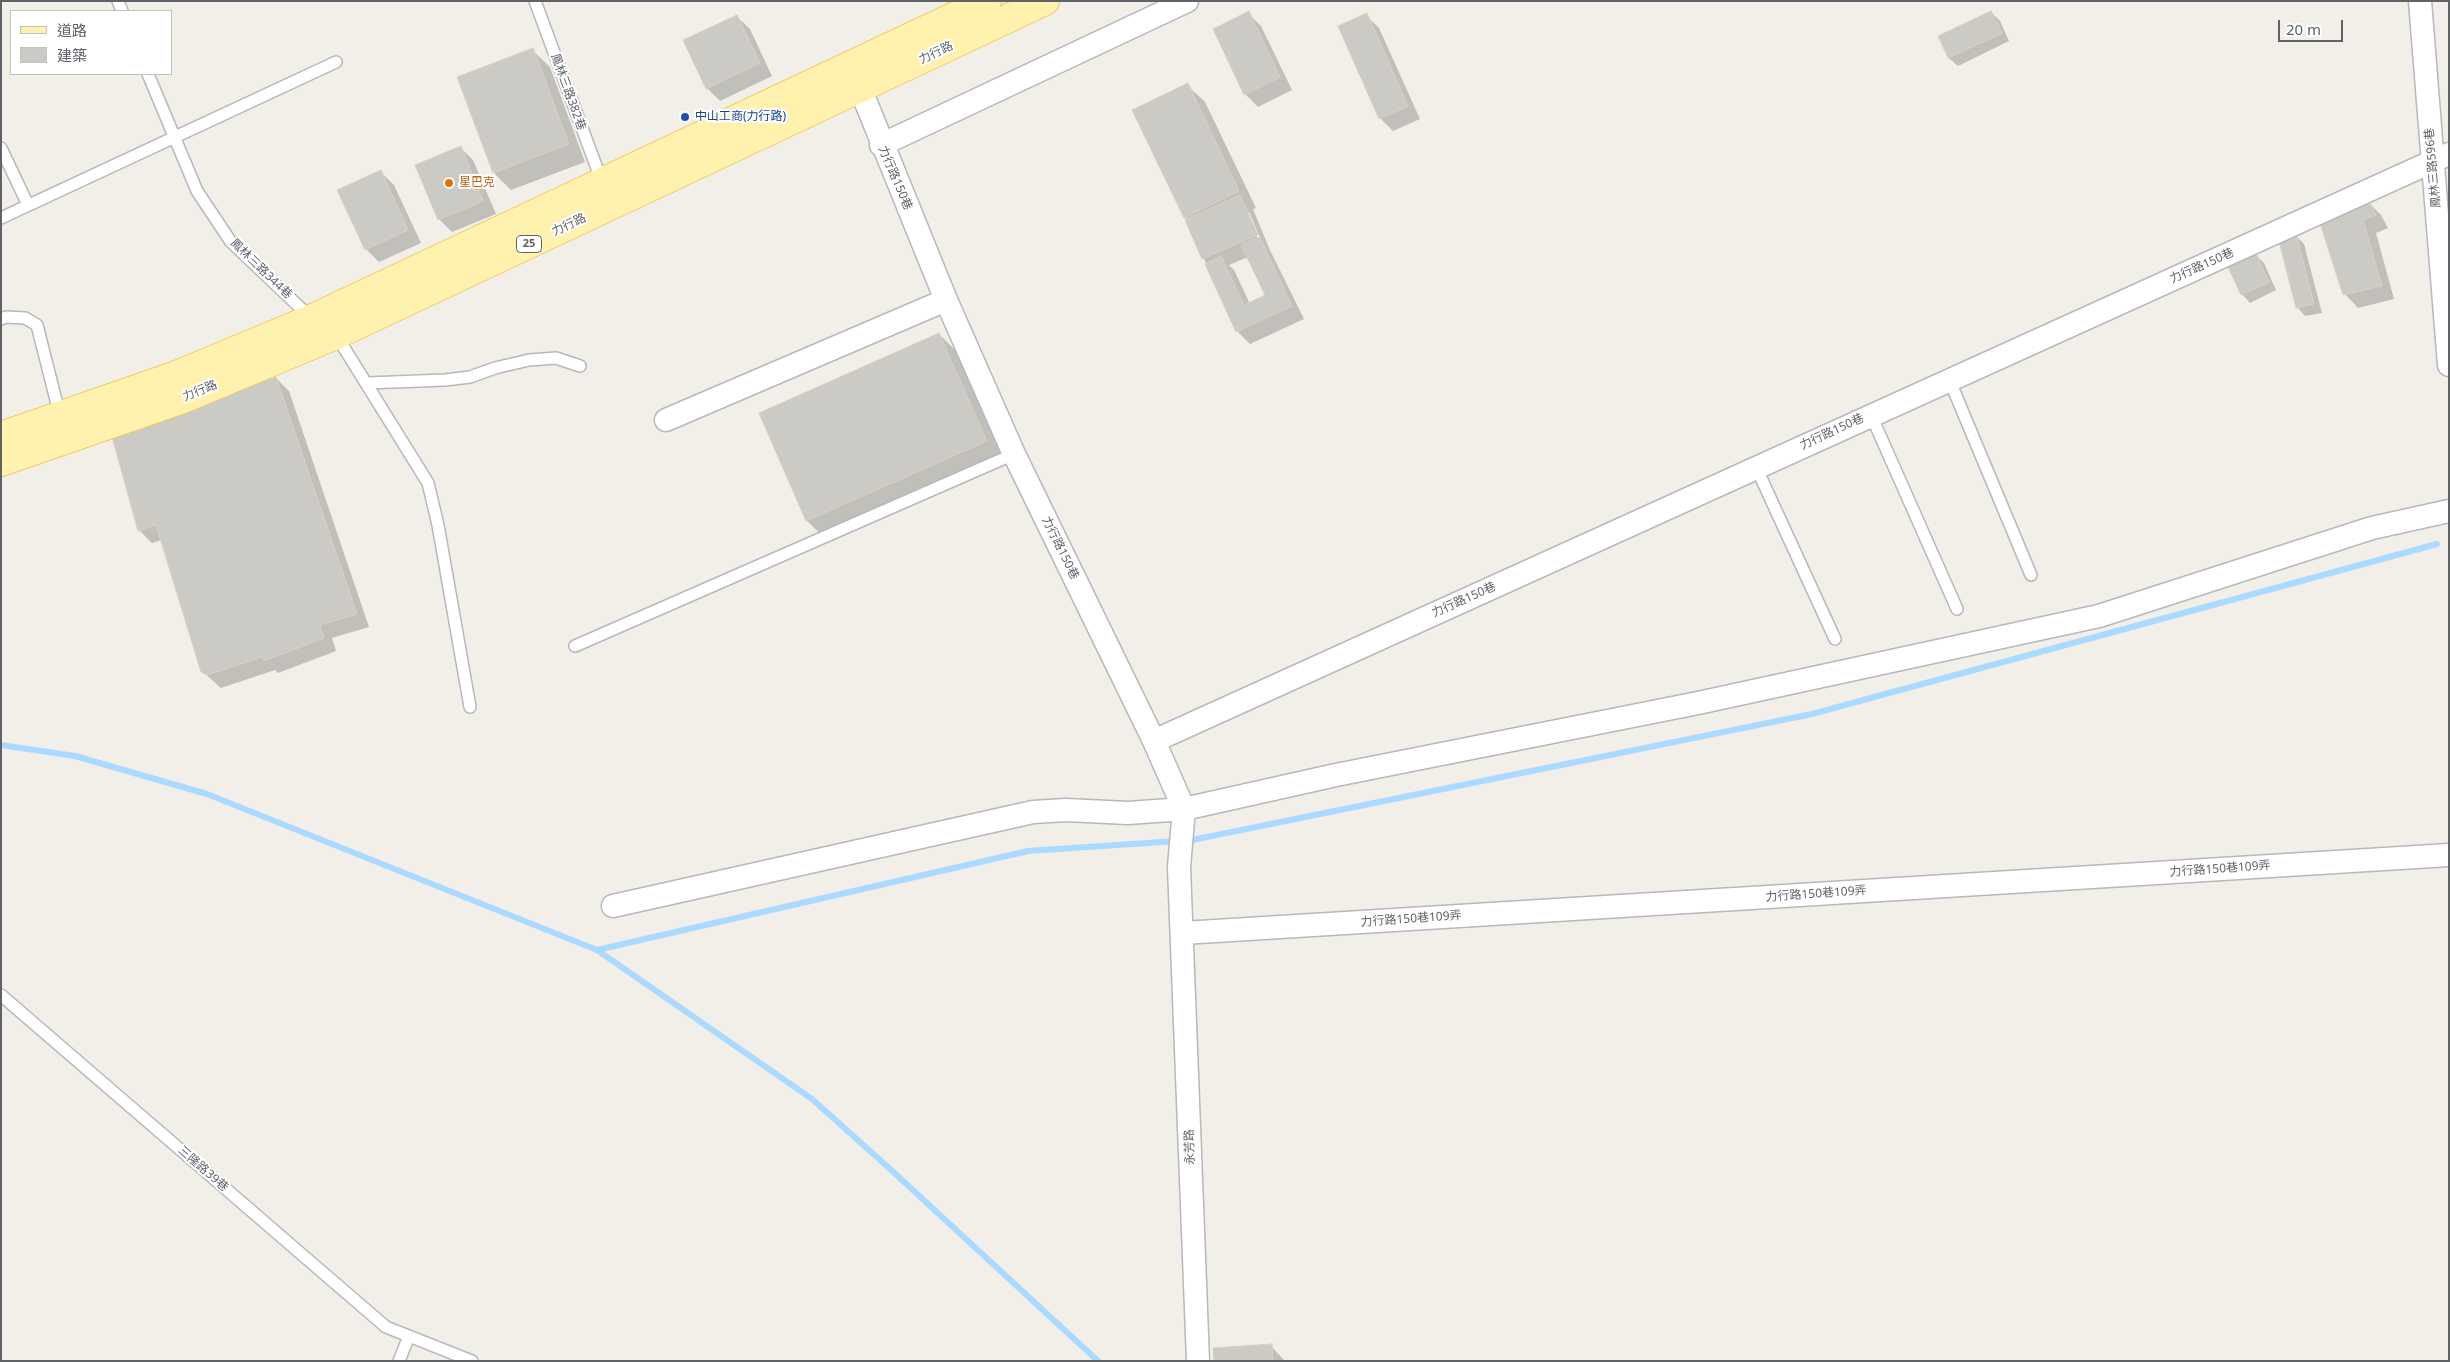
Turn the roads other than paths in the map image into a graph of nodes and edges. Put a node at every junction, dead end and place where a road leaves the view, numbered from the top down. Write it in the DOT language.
graph roads {
  1 [pos="535,1"];
  2 [pos="987,1"];
  3 [pos="1045,1"];
  4 [pos="1187,1"];
  5 [pos="2420,1"];
  6 [pos="336,62"];
  7 [pos="148,75"];
  8 [pos="855,77"];
  9 [pos="174,136"];
  10 [pos="881,145"];
  11 [pos="1,148"];
  12 [pos="2440,158"];
  13 [pos="602,182"];
  14 [pos="28,205"];
  15 [pos="1,218"];
  16 [pos="946,300"];
  17 [pos="1,319"];
  18 [pos="324,327"];
  19 [pos="2449,365"];
  20 [pos="580,366"];
  21 [pos="1949,379"];
  22 [pos="367,383"];
  23 [pos="1871,415"];
  24 [pos="666,420"];
  25 [pos="64,427"];
  26 [pos="1,436"];
  27 [pos="1014,454"];
  28 [pos="1,462"];
  29 [pos="1756,467"];
  30 [pos="2449,511"];
  31 [pos="2031,575"];
  32 [pos="1958,609"];
  33 [pos="1835,639"];
  34 [pos="575,646"];
  35 [pos="470,707"];
  36 [pos="1154,741"];
  37 [pos="1184,809"];
  38 [pos="2449,855"];
  39 [pos="613,906"];
  40 [pos="1183,933"];
  41 [pos="1,995"];
  42 [pos="409,1336"];
  43 [pos="399,1361"];
  44 [pos="472,1361"];
  45 [pos="1198,1361"];
  1 -- 13 [label="lane, 鳳林三路382巷"];
  2 -- 8 [label="main road, 力行路 / 25"];
  3 -- 8 [label="main road, 力行路 / 25"];
  4 -- 10 [label="street"];
  5 -- 12 [label="street, 鳳林三路596巷"];
  6 -- 9 [label="lane"];
  7 -- 9 [label="lane, 鳳林三路344巷"];
  8 -- 10 [label="street, 力行路150巷"];
  8 -- 13 [label="main road, 力行路 / 25"];
  8 -- 18 [label="main road, 力行路 / 25"];
  9 -- 14 [label="lane"];
  9 -- 18 [label="lane, 鳳林三路344巷"];
  10 -- 16 [label="street, 力行路150巷"];
  11 -- 14 [label="lane"];
  12 -- 19 [label="street, 鳳林三路596巷"];
  12 -- 21 [label="street, 力行路150巷"];
  13 -- 18 [label="main road, 力行路 / 25"];
  14 -- 15 [label="lane"];
  16 -- 24 [label="street"];
  16 -- 27 [label="street, 力行路150巷"];
  17 -- 25 [label="lane"];
  18 -- 22 [label="lane, 鳳林三路344巷"];
  18 -- 25 [label="main road, 力行路 / 25"];
  20 -- 22 [label="lane"];
  21 -- 23 [label="street, 力行路150巷"];
  21 -- 31 [label="lane"];
  22 -- 35 [label="lane, 鳳林三路344巷"];
  23 -- 29 [label="street, 力行路150巷"];
  23 -- 32 [label="lane"];
  25 -- 26 [label="main road, 力行路 / 25"];
  25 -- 28 [label="main road, 力行路 / 25"];
  27 -- 34 [label="lane"];
  27 -- 36 [label="street, 力行路150巷"];
  29 -- 33 [label="lane"];
  29 -- 36 [label="street, 力行路150巷"];
  30 -- 37 [label="street"];
  36 -- 37 [label="street"];
  37 -- 39 [label="street"];
  37 -- 40 [label="street"];
  38 -- 40 [label="street, 力行路150巷109弄"];
  40 -- 45 [label="street, 永芳路"];
  41 -- 42 [label="lane, 三隆路39巷"];
  42 -- 43 [label="lane"];
  42 -- 44 [label="lane, 三隆路39巷"];
}
